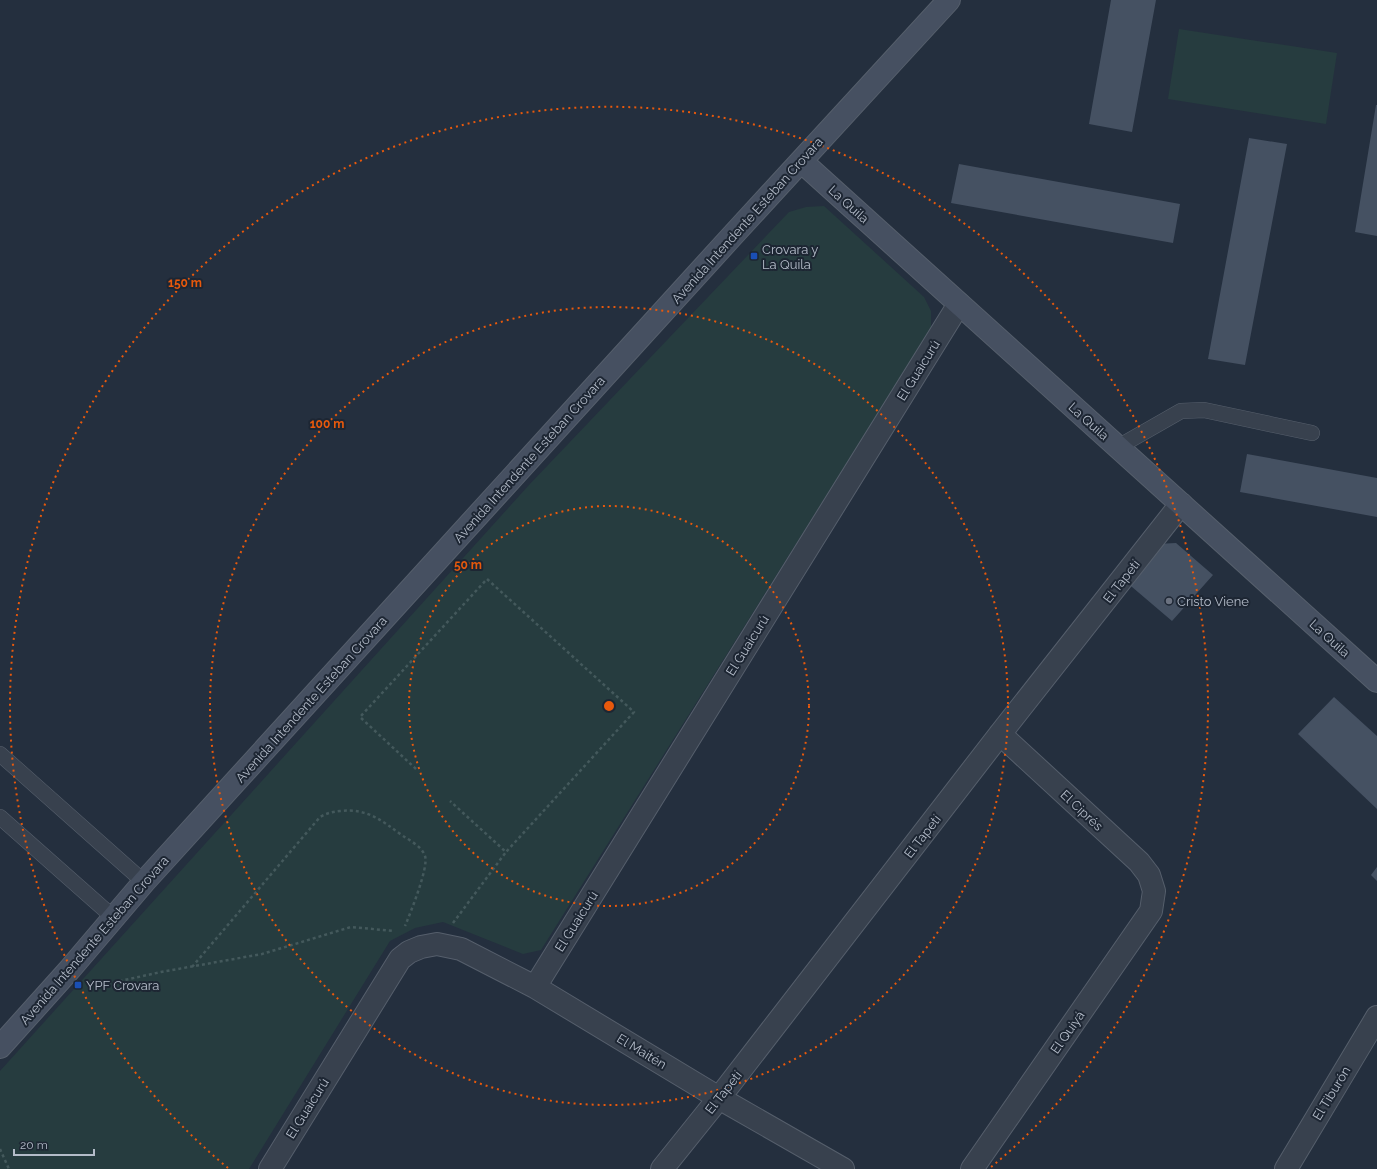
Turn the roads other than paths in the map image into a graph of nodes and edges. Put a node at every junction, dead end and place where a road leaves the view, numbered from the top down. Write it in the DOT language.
graph roads {
  1 [pos="949,0"];
  2 [pos="801,161"];
  3 [pos="959,304"];
  4 [pos="1312,433"];
  5 [pos="1118,447"];
  6 [pos="1181,504"];
  7 [pos="1377,682"];
  8 [pos="1000,734"];
  9 [pos="0,754"];
  10 [pos="0,818"];
  11 [pos="144,882"];
  12 [pos="1154,891"];
  13 [pos="113,917"];
  14 [pos="437,944"];
  15 [pos="535,987"];
  16 [pos="1377,1017"];
  17 [pos="0,1047"];
  18 [pos="719,1098"];
  19 [pos="270,1169"];
  20 [pos="662,1169"];
  21 [pos="843,1169"];
  22 [pos="972,1169"];
  23 [pos="1286,1169"];
  1 -- 2 [label="main road, Avenida Intendente Esteban Crovara"];
  2 -- 3 [label="main road, La Quila"];
  2 -- 11 [label="main road, Avenida Intendente Esteban Crovara"];
  3 -- 5 [label="main road, La Quila"];
  3 -- 15 [label="street, El Guaicurú"];
  4 -- 5 [label="lane"];
  5 -- 6 [label="main road, La Quila"];
  6 -- 7 [label="main road, La Quila"];
  6 -- 8 [label="street, El Tapetí"];
  8 -- 12 [label="street, El Ciprés"];
  8 -- 18 [label="street, El Tapetí"];
  9 -- 11 [label="lane"];
  10 -- 13 [label="lane"];
  11 -- 13 [label="main road, Avenida Intendente Esteban Crovara"];
  12 -- 22 [label="street, El Quiyá"];
  13 -- 17 [label="main road, Avenida Intendente Esteban Crovara"];
  14 -- 15 [label="street, El Maitén"];
  14 -- 19 [label="street, El Guaicurú"];
  15 -- 18 [label="street, El Maitén"];
  16 -- 23 [label="street, El Tiburón"];
  18 -- 20 [label="street, El Tapetí"];
  18 -- 21 [label="street, El Maitén"];
}
